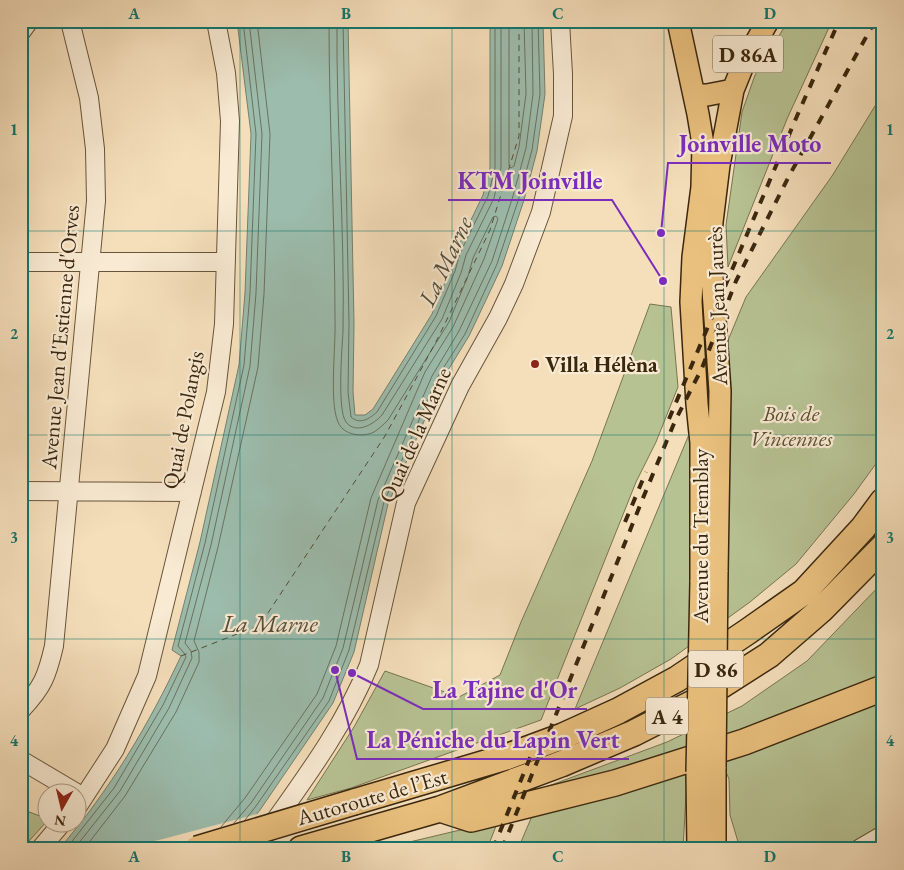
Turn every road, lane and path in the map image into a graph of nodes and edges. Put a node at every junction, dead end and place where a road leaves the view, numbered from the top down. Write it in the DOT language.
graph roads {
  1 [pos="30,21"];
  2 [pos="70,21"];
  3 [pos="216,21"];
  4 [pos="560,21"];
  5 [pos="678,21"];
  6 [pos="768,21"];
  7 [pos="21,32"];
  8 [pos="733,90"];
  9 [pos="694,95"];
  10 [pos="21,262"];
  11 [pos="226,262"];
  12 [pos="90,263"];
  13 [pos="720,421"];
  14 [pos="21,491"];
  15 [pos="68,491"];
  16 [pos="192,492"];
  17 [pos="883,502"];
  18 [pos="883,547"];
  19 [pos="709,577"];
  20 [pos="883,688"];
  21 [pos="21,710"];
  22 [pos="21,760"];
  23 [pos="706,769"];
  24 [pos="54,782"];
  25 [pos="88,785"];
  26 [pos="440,809"];
  27 [pos="54,832"];
  28 [pos="883,834"];
  29 [pos="40,849"];
  30 [pos="197,849"];
  31 [pos="255,849"];
  32 [pos="301,849"];
  33 [pos="698,849"];
  34 [pos="715,849"];
  35 [pos="859,849"];
  1 -- 7 [label="street"];
  2 -- 12 [label="street, Avenue Jean d'Estienne d'Orves"];
  3 -- 11 [label="street, Quai de Polangis"];
  4 -- 31 [label="street, Quai de la Marne"];
  5 -- 9 [label="main road"];
  6 -- 8 [label="main road, Avenue Jean Jaurès / D 86A"];
  8 -- 9 [label="main road"];
  8 -- 13 [label="main road, Avenue Jean Jaurès"];
  9 -- 19 [label="main road, Avenue du Tremblay / D 86"];
  10 -- 12 [label="street"];
  11 -- 12 [label="street"];
  11 -- 16 [label="street, Quai de Polangis"];
  12 -- 15 [label="street, Avenue Jean d'Estienne d'Orves"];
  13 -- 19 [label="main road, Avenue du Tremblay / D 86"];
  14 -- 15 [label="street"];
  15 -- 16 [label="street"];
  15 -- 21 [label="street, Avenue Jean d'Estienne d'Orves"];
  16 -- 25 [label="street, Quai de Polangis"];
  17 -- 30 [label="highway, Autoroute de l’Est / A 4, bridge"];
  18 -- 26 [label="highway, Autoroute de l’Est / A 4"];
  19 -- 23 [label="main road, Avenue du Tremblay / D 86, bridge"];
  20 -- 26 [label="highway"];
  22 -- 24 [label="street"];
  23 -- 33 [label="main road, Avenue du Tremblay / D 86"];
  23 -- 34 [label="main road, Avenue du Tremblay / D 86"];
  26 -- 32 [label="highway, Autoroute de l’Est / A 4"];
  27 -- 29 [label="street"];
  28 -- 35 [label="street"];
}
